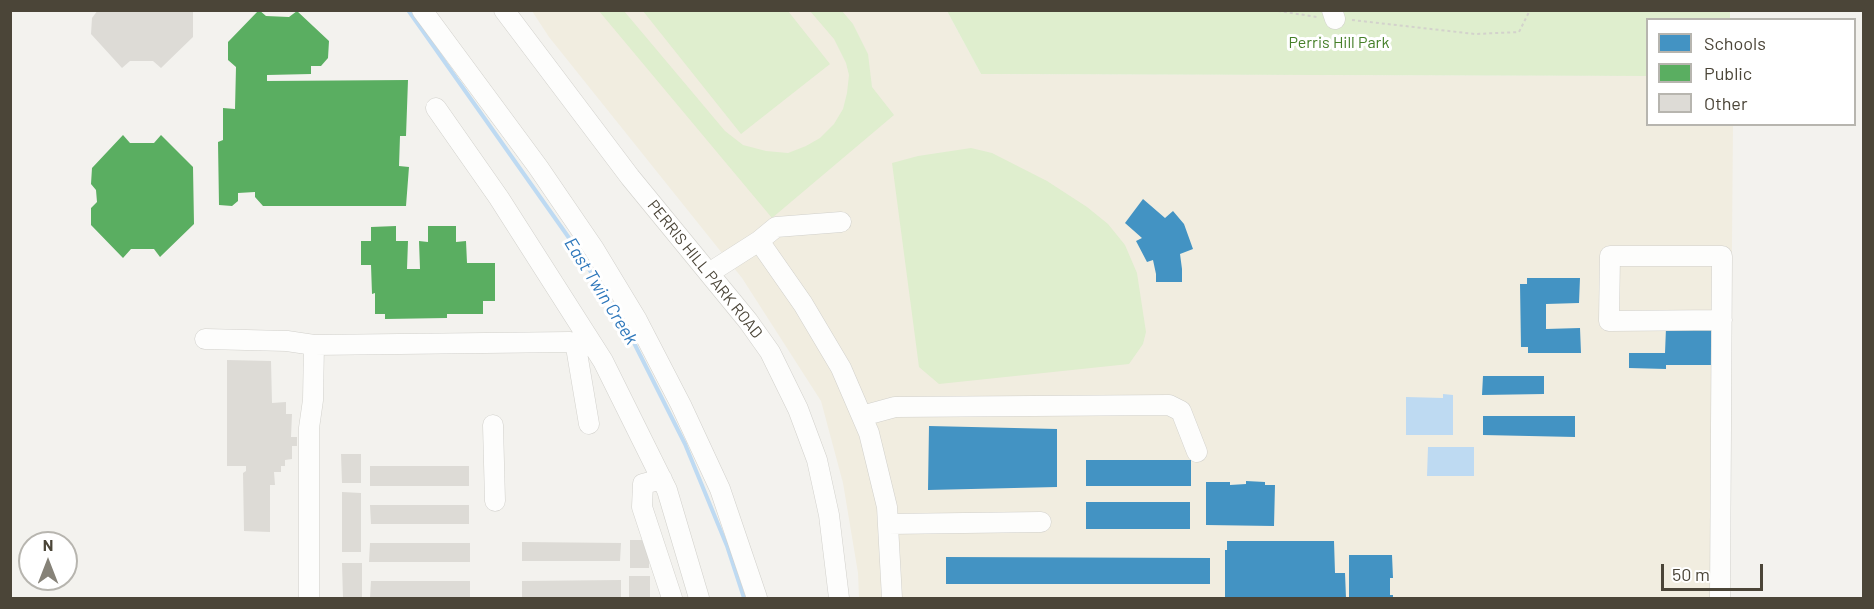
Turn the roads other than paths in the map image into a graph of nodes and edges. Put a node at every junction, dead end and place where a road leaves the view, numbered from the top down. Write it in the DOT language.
graph roads {
  1 [pos="422,10"];
  2 [pos="504,10"];
  3 [pos="436,108"];
  4 [pos="840,222"];
  5 [pos="759,241"];
  6 [pos="709,273"];
  7 [pos="1722,320"];
  8 [pos="205,339"];
  9 [pos="314,345"];
  10 [pos="862,416"];
  11 [pos="589,423"];
  12 [pos="493,425"];
  13 [pos="1197,452"];
  14 [pos="662,479"];
  15 [pos="495,501"];
  16 [pos="1041,522"];
  17 [pos="888,524"];
  18 [pos="309,598"];
  19 [pos="672,598"];
  20 [pos="699,598"];
  21 [pos="757,598"];
  22 [pos="839,598"];
  23 [pos="892,598"];
  24 [pos="1720,598"];
  1 -- 21 [label="street"];
  2 -- 6 [label="street, PERRIS HILL PARK ROAD"];
  3 -- 14 [label="street"];
  4 -- 5 [label="street"];
  5 -- 6 [label="street"];
  5 -- 10 [label="street"];
  6 -- 22 [label="street, PERRIS HILL PARK ROAD"];
  7 -- 7 [label="street"];
  7 -- 24 [label="street"];
  8 -- 9 [label="street"];
  9 -- 11 [label="street"];
  9 -- 18 [label="street"];
  10 -- 13 [label="street"];
  10 -- 17 [label="street"];
  12 -- 15 [label="street"];
  14 -- 19 [label="street"];
  14 -- 20 [label="street"];
  16 -- 17 [label="street"];
  17 -- 23 [label="street"];
}
